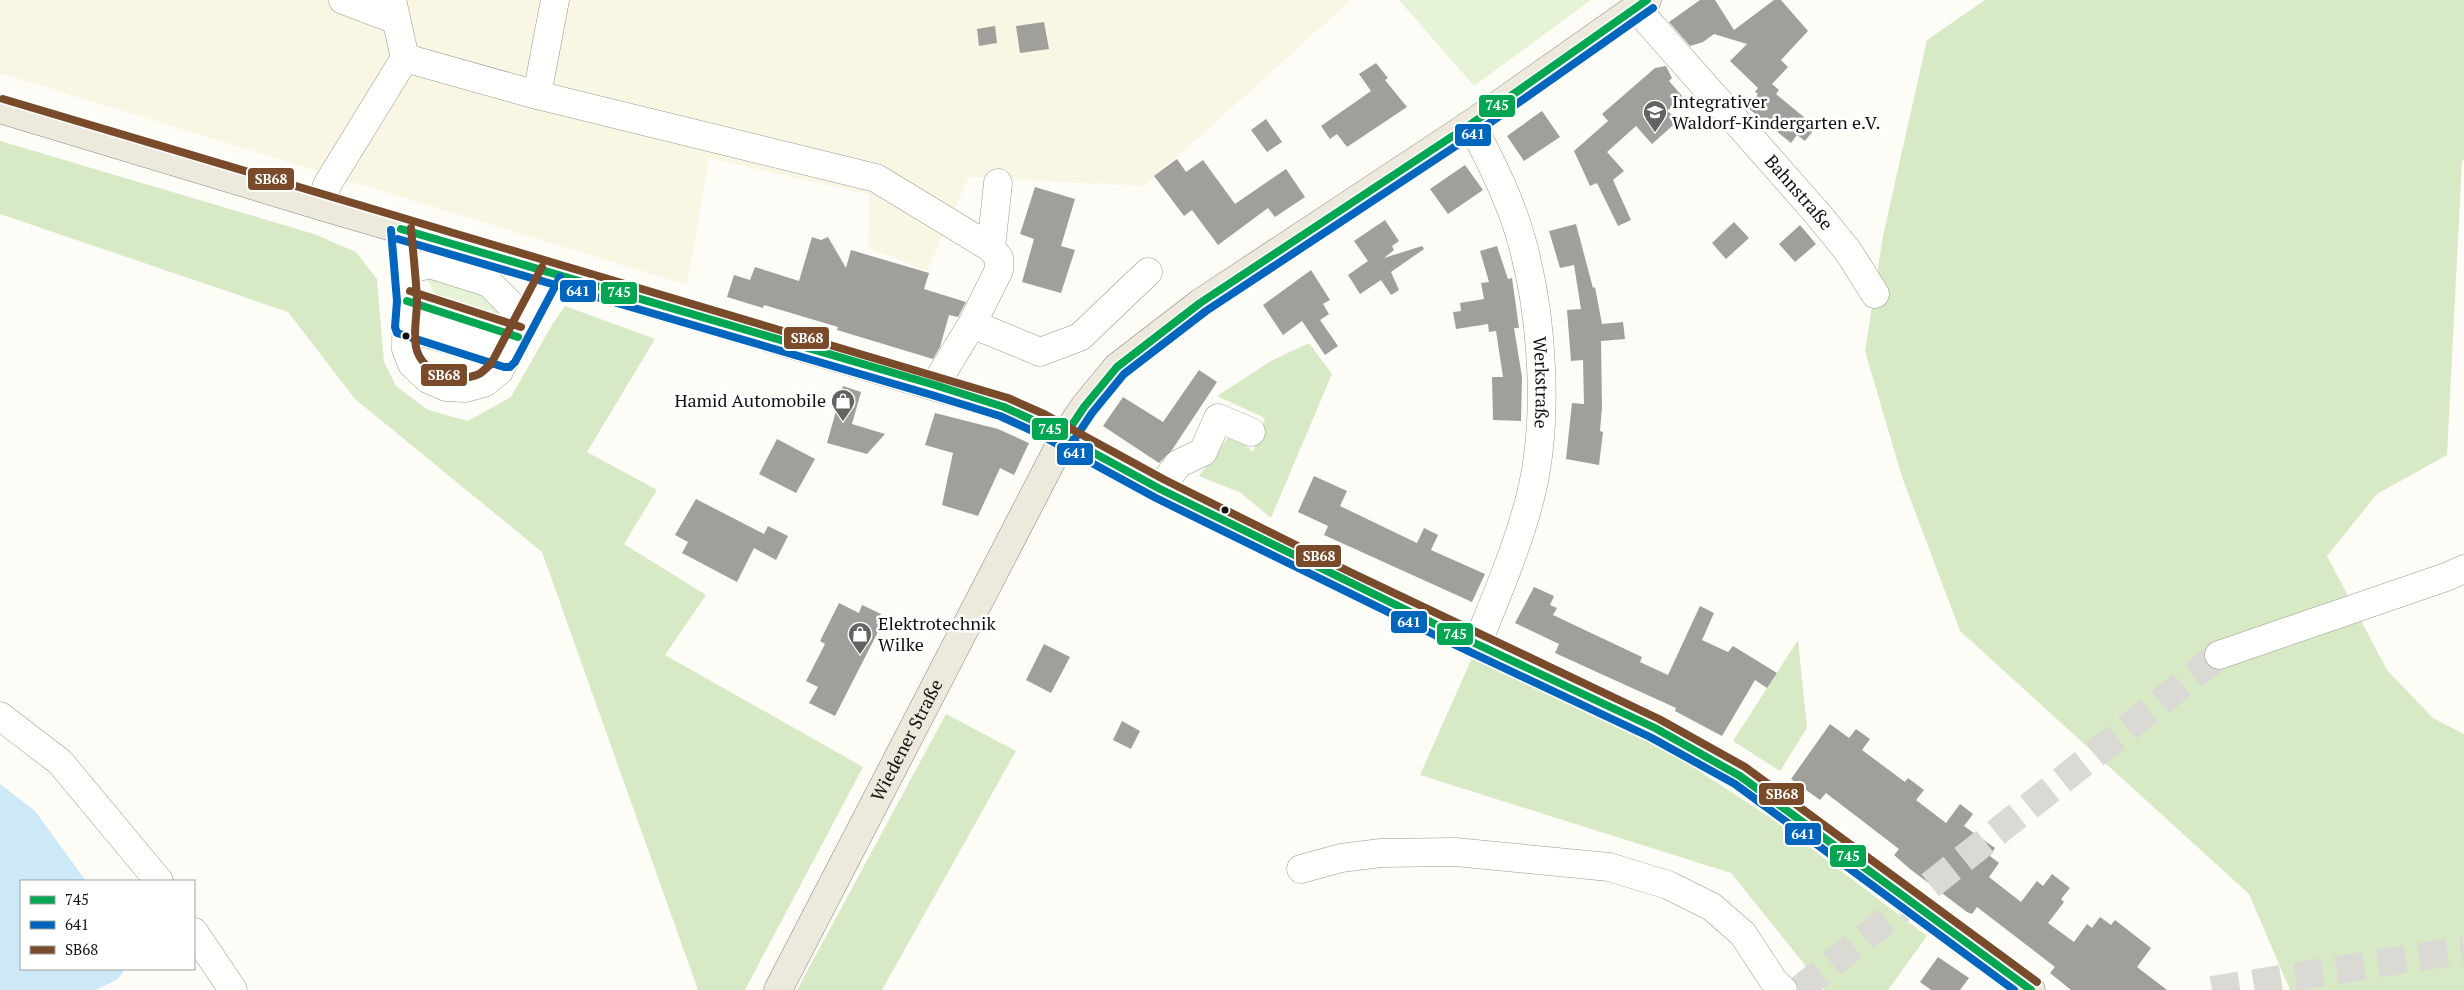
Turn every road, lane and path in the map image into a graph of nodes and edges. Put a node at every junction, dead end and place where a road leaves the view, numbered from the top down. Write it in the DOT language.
graph roads {
  1 [pos="343,0"];
  2 [pos="555,0"];
  3 [pos="1642,4"];
  4 [pos="394,10"];
  5 [pos="405,58"];
  6 [pos="537,95"];
  7 [pos="0,109"];
  8 [pos="1471,124"];
  9 [pos="998,183"];
  10 [pos="321,206"];
  11 [pos="401,229"];
  12 [pos="991,248"];
  13 [pos="405,271"];
  14 [pos="551,272"];
  15 [pos="1148,272"];
  16 [pos="1875,294"];
  17 [pos="406,314"];
  18 [pos="972,324"];
  19 [pos="513,347"];
  20 [pos="935,385"];
  21 [pos="1250,432"];
  22 [pos="1064,437"];
  23 [pos="1160,489"];
  24 [pos="2464,569"];
  25 [pos="1477,644"];
  26 [pos="2219,655"];
  27 [pos="0,716"];
  28 [pos="1301,869"];
  29 [pos="158,880"];
  30 [pos="195,933"];
  31 [pos="233,990"];
  32 [pos="778,990"];
  33 [pos="1783,990"];
  34 [pos="2030,990"];
  1 -- 4 [label="street"];
  2 -- 6 [label="street"];
  3 -- 8 [label="main road, Bahnstraße"];
  3 -- 16 [label="street, Bahnstraße"];
  4 -- 5 [label="street"];
  5 -- 6 [label="street"];
  5 -- 10 [label="street"];
  6 -- 12 [label="street"];
  7 -- 10 [label="main road"];
  8 -- 22 [label="main road, Bahnstraße"];
  8 -- 25 [label="street, Werkstraße"];
  9 -- 12 [label="street"];
  10 -- 11 [label="main road"];
  11 -- 13 [label="street"];
  11 -- 14 [label="main road"];
  12 -- 18 [label="street"];
  13 -- 17 [label="street"];
  13 -- 19 [label="street"];
  14 -- 19 [label="street"];
  14 -- 20 [label="main road"];
  15 -- 18 [label="street"];
  17 -- 19 [label="street"];
  17 -- 19 [label="street"];
  18 -- 20 [label="street"];
  20 -- 22 [label="main road"];
  21 -- 23 [label="street"];
  22 -- 23 [label="main road"];
  22 -- 32 [label="main road, Wiedener Straße"];
  23 -- 25 [label="main road"];
  24 -- 26 [label="street"];
  25 -- 34 [label="main road"];
  27 -- 29 [label="street"];
  28 -- 33 [label="street"];
  30 -- 31 [label="street"];
}
